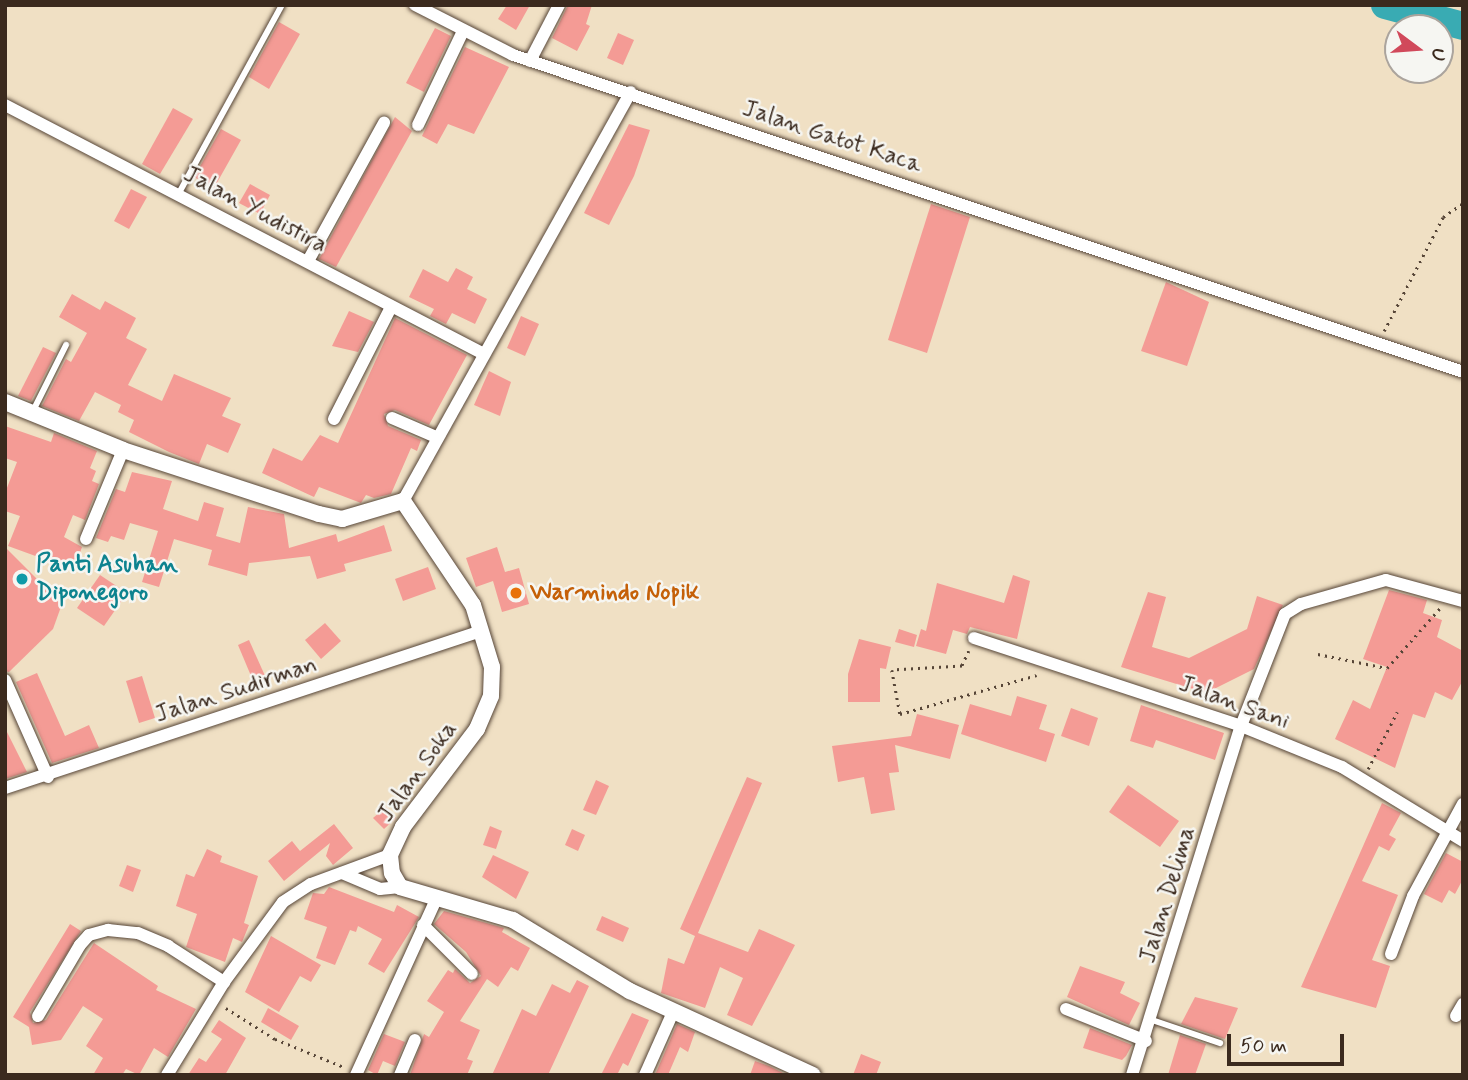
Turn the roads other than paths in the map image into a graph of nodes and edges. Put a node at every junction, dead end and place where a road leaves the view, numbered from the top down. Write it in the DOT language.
graph roads {
  1 [pos="282,5"];
  2 [pos="415,5"];
  3 [pos="559,5"];
  4 [pos="463,32"];
  5 [pos="530,61"];
  6 [pos="631,92"];
  7 [pos="5,105"];
  8 [pos="384,123"];
  9 [pos="418,125"];
  10 [pos="179,193"];
  11 [pos="308,261"];
  12 [pos="391,307"];
  13 [pos="66,345"];
  14 [pos="484,354"];
  15 [pos="1463,372"];
  16 [pos="5,402"];
  17 [pos="32,412"];
  18 [pos="392,418"];
  19 [pos="334,419"];
  20 [pos="436,437"];
  21 [pos="123,450"];
  22 [pos="403,501"];
  23 [pos="86,539"];
  24 [pos="1463,601"];
  25 [pos="481,631"];
  26 [pos="974,638"];
  27 [pos="5,680"];
  28 [pos="1241,726"];
  29 [pos="48,777"];
  30 [pos="5,788"];
  31 [pos="1463,804"];
  32 [pos="1446,831"];
  33 [pos="1463,841"];
  34 [pos="390,855"];
  35 [pos="342,873"];
  36 [pos="400,887"];
  37 [pos="437,897"];
  38 [pos="423,925"];
  39 [pos="1391,954"];
  40 [pos="472,975"];
  41 [pos="224,982"];
  42 [pos="1463,1004"];
  43 [pos="1066,1009"];
  44 [pos="673,1012"];
  45 [pos="38,1016"];
  46 [pos="1456,1016"];
  47 [pos="1152,1020"];
  48 [pos="415,1040"];
  49 [pos="1146,1041"];
  50 [pos="1220,1043"];
  51 [pos="358,1074"];
  52 [pos="647,1074"];
  53 [pos="167,1075"];
  54 [pos="400,1075"];
  55 [pos="813,1075"];
  56 [pos="1132,1075"];
  1 -- 10 [label="lane"];
  2 -- 4 [label="street, Jalan Gatot Kaca"];
  3 -- 5 [label="street"];
  4 -- 5 [label="street, Jalan Gatot Kaca"];
  4 -- 9 [label="street"];
  5 -- 6 [label="street, Jalan Gatot Kaca"];
  6 -- 14 [label="street"];
  6 -- 15 [label="street, Jalan Gatot Kaca"];
  7 -- 10 [label="street, Jalan Yudistira"];
  8 -- 11 [label="street"];
  10 -- 11 [label="street, Jalan Yudistira"];
  11 -- 12 [label="street, Jalan Yudistira"];
  12 -- 14 [label="street, Jalan Yudistira"];
  12 -- 19 [label="street"];
  13 -- 17 [label="lane"];
  14 -- 20 [label="street"];
  16 -- 17 [label="street"];
  17 -- 21 [label="street"];
  18 -- 20 [label="street"];
  20 -- 22 [label="street"];
  21 -- 22 [label="street"];
  21 -- 23 [label="street"];
  22 -- 25 [label="street, Jalan Soka"];
  24 -- 28 [label="street, Jalan Delima"];
  25 -- 29 [label="street, Jalan Sudirman"];
  25 -- 34 [label="street, Jalan Soka"];
  26 -- 28 [label="street, Jalan Sani"];
  27 -- 29 [label="street"];
  28 -- 32 [label="street, Jalan Sani"];
  28 -- 47 [label="street, Jalan Delima"];
  29 -- 30 [label="street, Jalan Sudirman"];
  31 -- 32 [label="street"];
  32 -- 33 [label="street, Jalan Sani"];
  32 -- 39 [label="street"];
  34 -- 35 [label="street"];
  34 -- 36 [label="street, Jalan Soka"];
  35 -- 36 [label="street"];
  35 -- 41 [label="street"];
  36 -- 37 [label="street"];
  37 -- 38 [label="street"];
  37 -- 44 [label="street"];
  38 -- 40 [label="street"];
  38 -- 51 [label="street"];
  41 -- 45 [label="street"];
  41 -- 53 [label="street"];
  42 -- 46 [label="street"];
  43 -- 49 [label="street"];
  44 -- 52 [label="street"];
  44 -- 55 [label="street"];
  47 -- 49 [label="street, Jalan Delima"];
  47 -- 50 [label="lane"];
  48 -- 54 [label="street"];
  49 -- 56 [label="street, Jalan Delima"];
}
